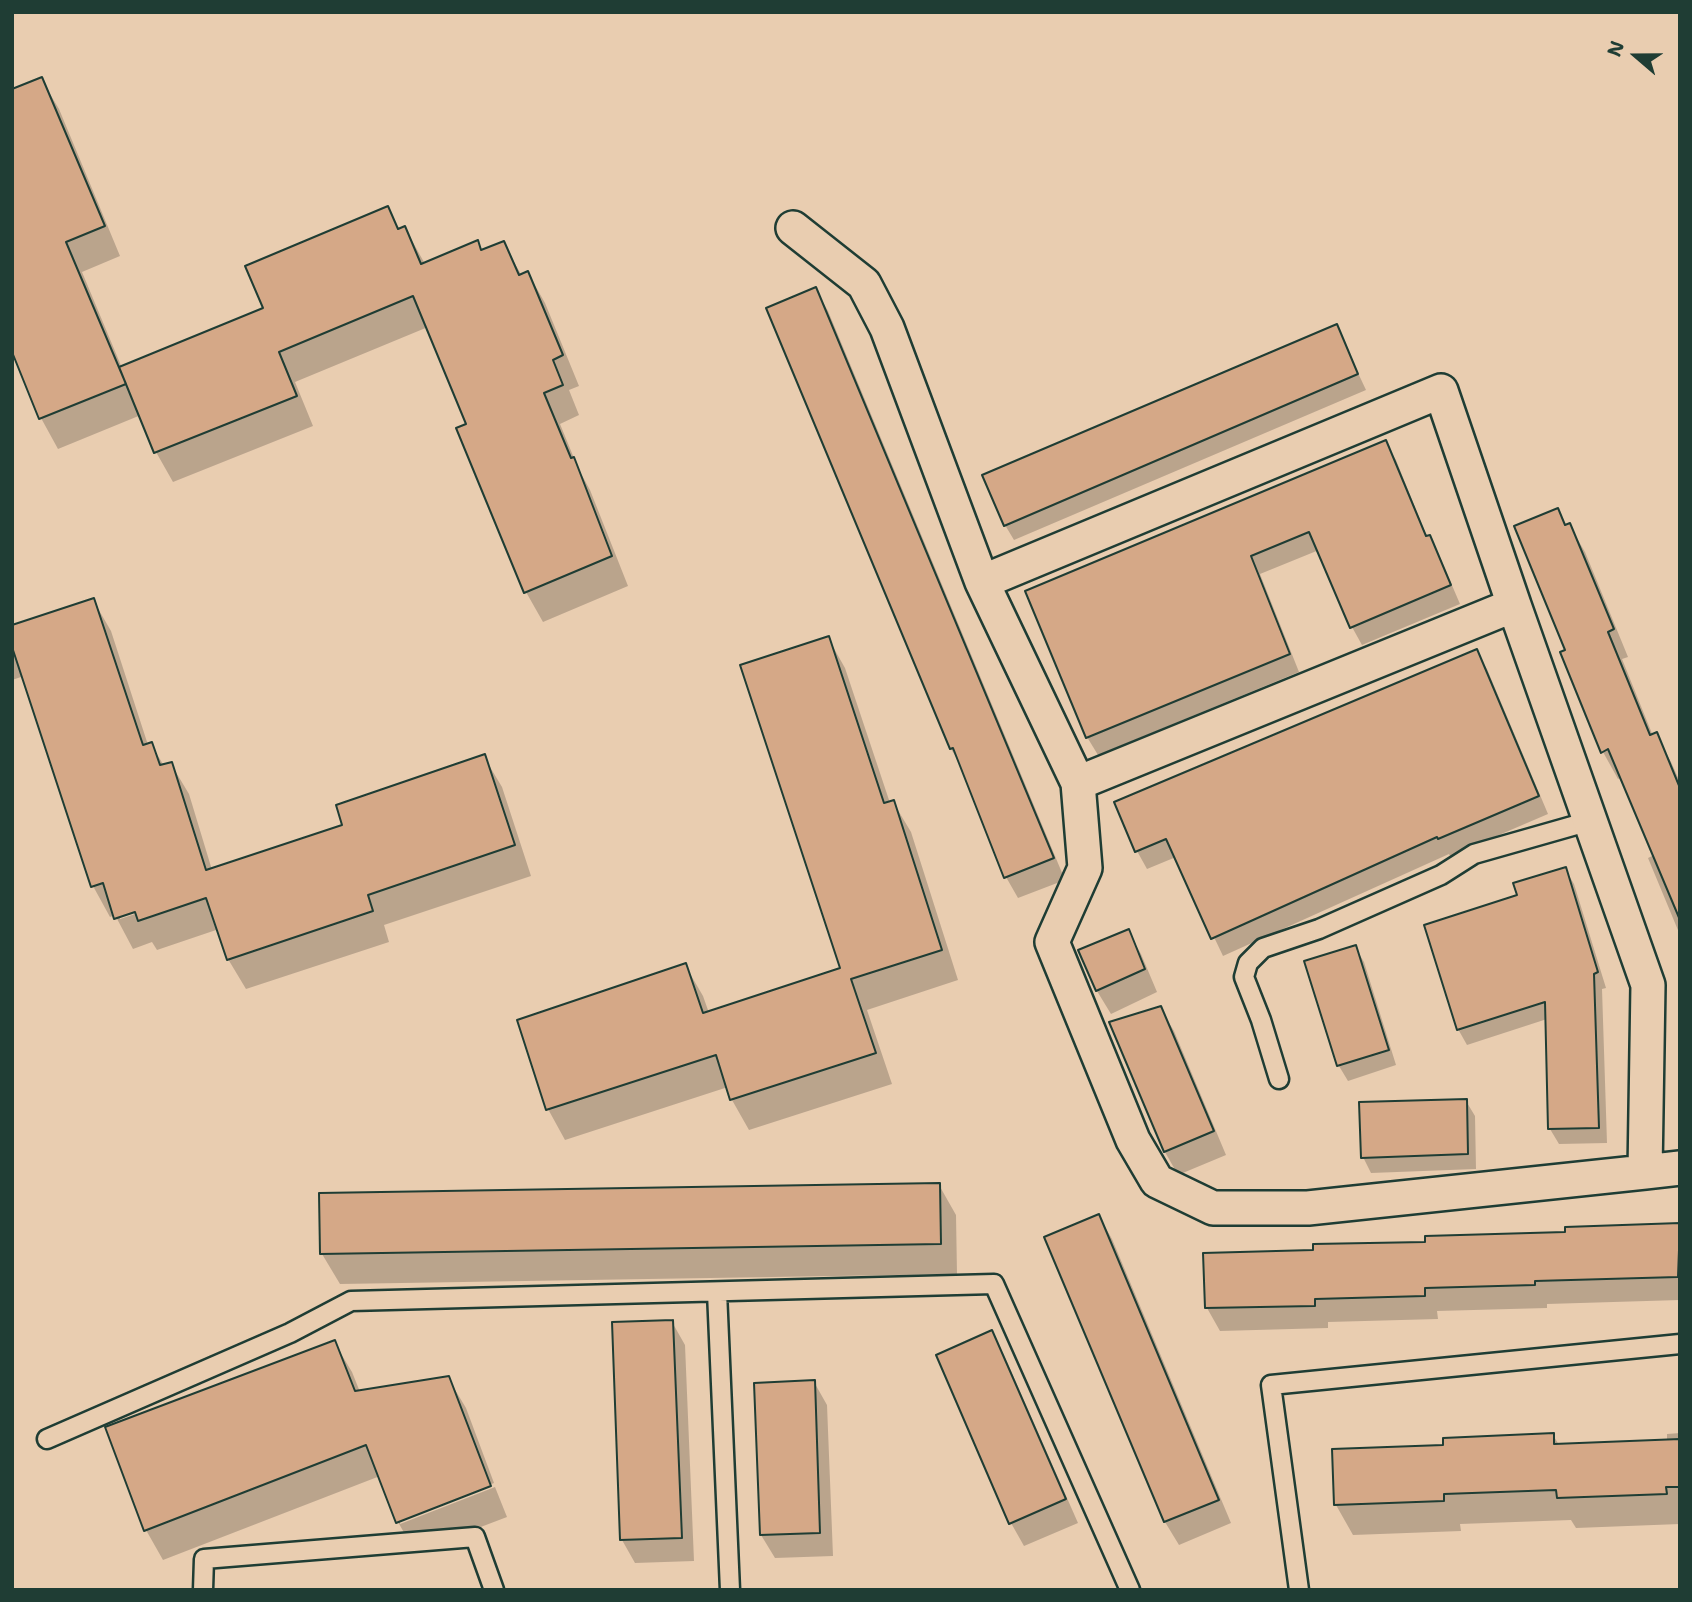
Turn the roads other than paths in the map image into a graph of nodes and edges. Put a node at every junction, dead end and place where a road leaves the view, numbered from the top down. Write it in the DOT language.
graph roads {
  1 [pos="793,228"];
  2 [pos="982,582"];
  3 [pos="1514,605"];
  4 [pos="1078,783"];
  5 [pos="1591,821"];
  6 [pos="1279,1079"];
  7 [pos="1680,1168"];
  8 [pos="1645,1172"];
  9 [pos="717,1292"];
  10 [pos="1680,1344"];
  11 [pos="47,1439"];
  12 [pos="203,1590"];
  13 [pos="494,1590"];
  14 [pos="730,1590"];
  15 [pos="1130,1590"];
  16 [pos="1299,1590"];
  1 -- 2 [label="street"];
  2 -- 3 [label="street"];
  2 -- 4 [label="street"];
  3 -- 4 [label="street"];
  3 -- 5 [label="street"];
  4 -- 8 [label="street"];
  5 -- 6 [label="lane"];
  5 -- 8 [label="street"];
  7 -- 8 [label="street"];
  9 -- 11 [label="lane"];
  9 -- 14 [label="lane"];
  9 -- 15 [label="lane"];
  10 -- 16 [label="lane"];
  12 -- 13 [label="lane"];
}
